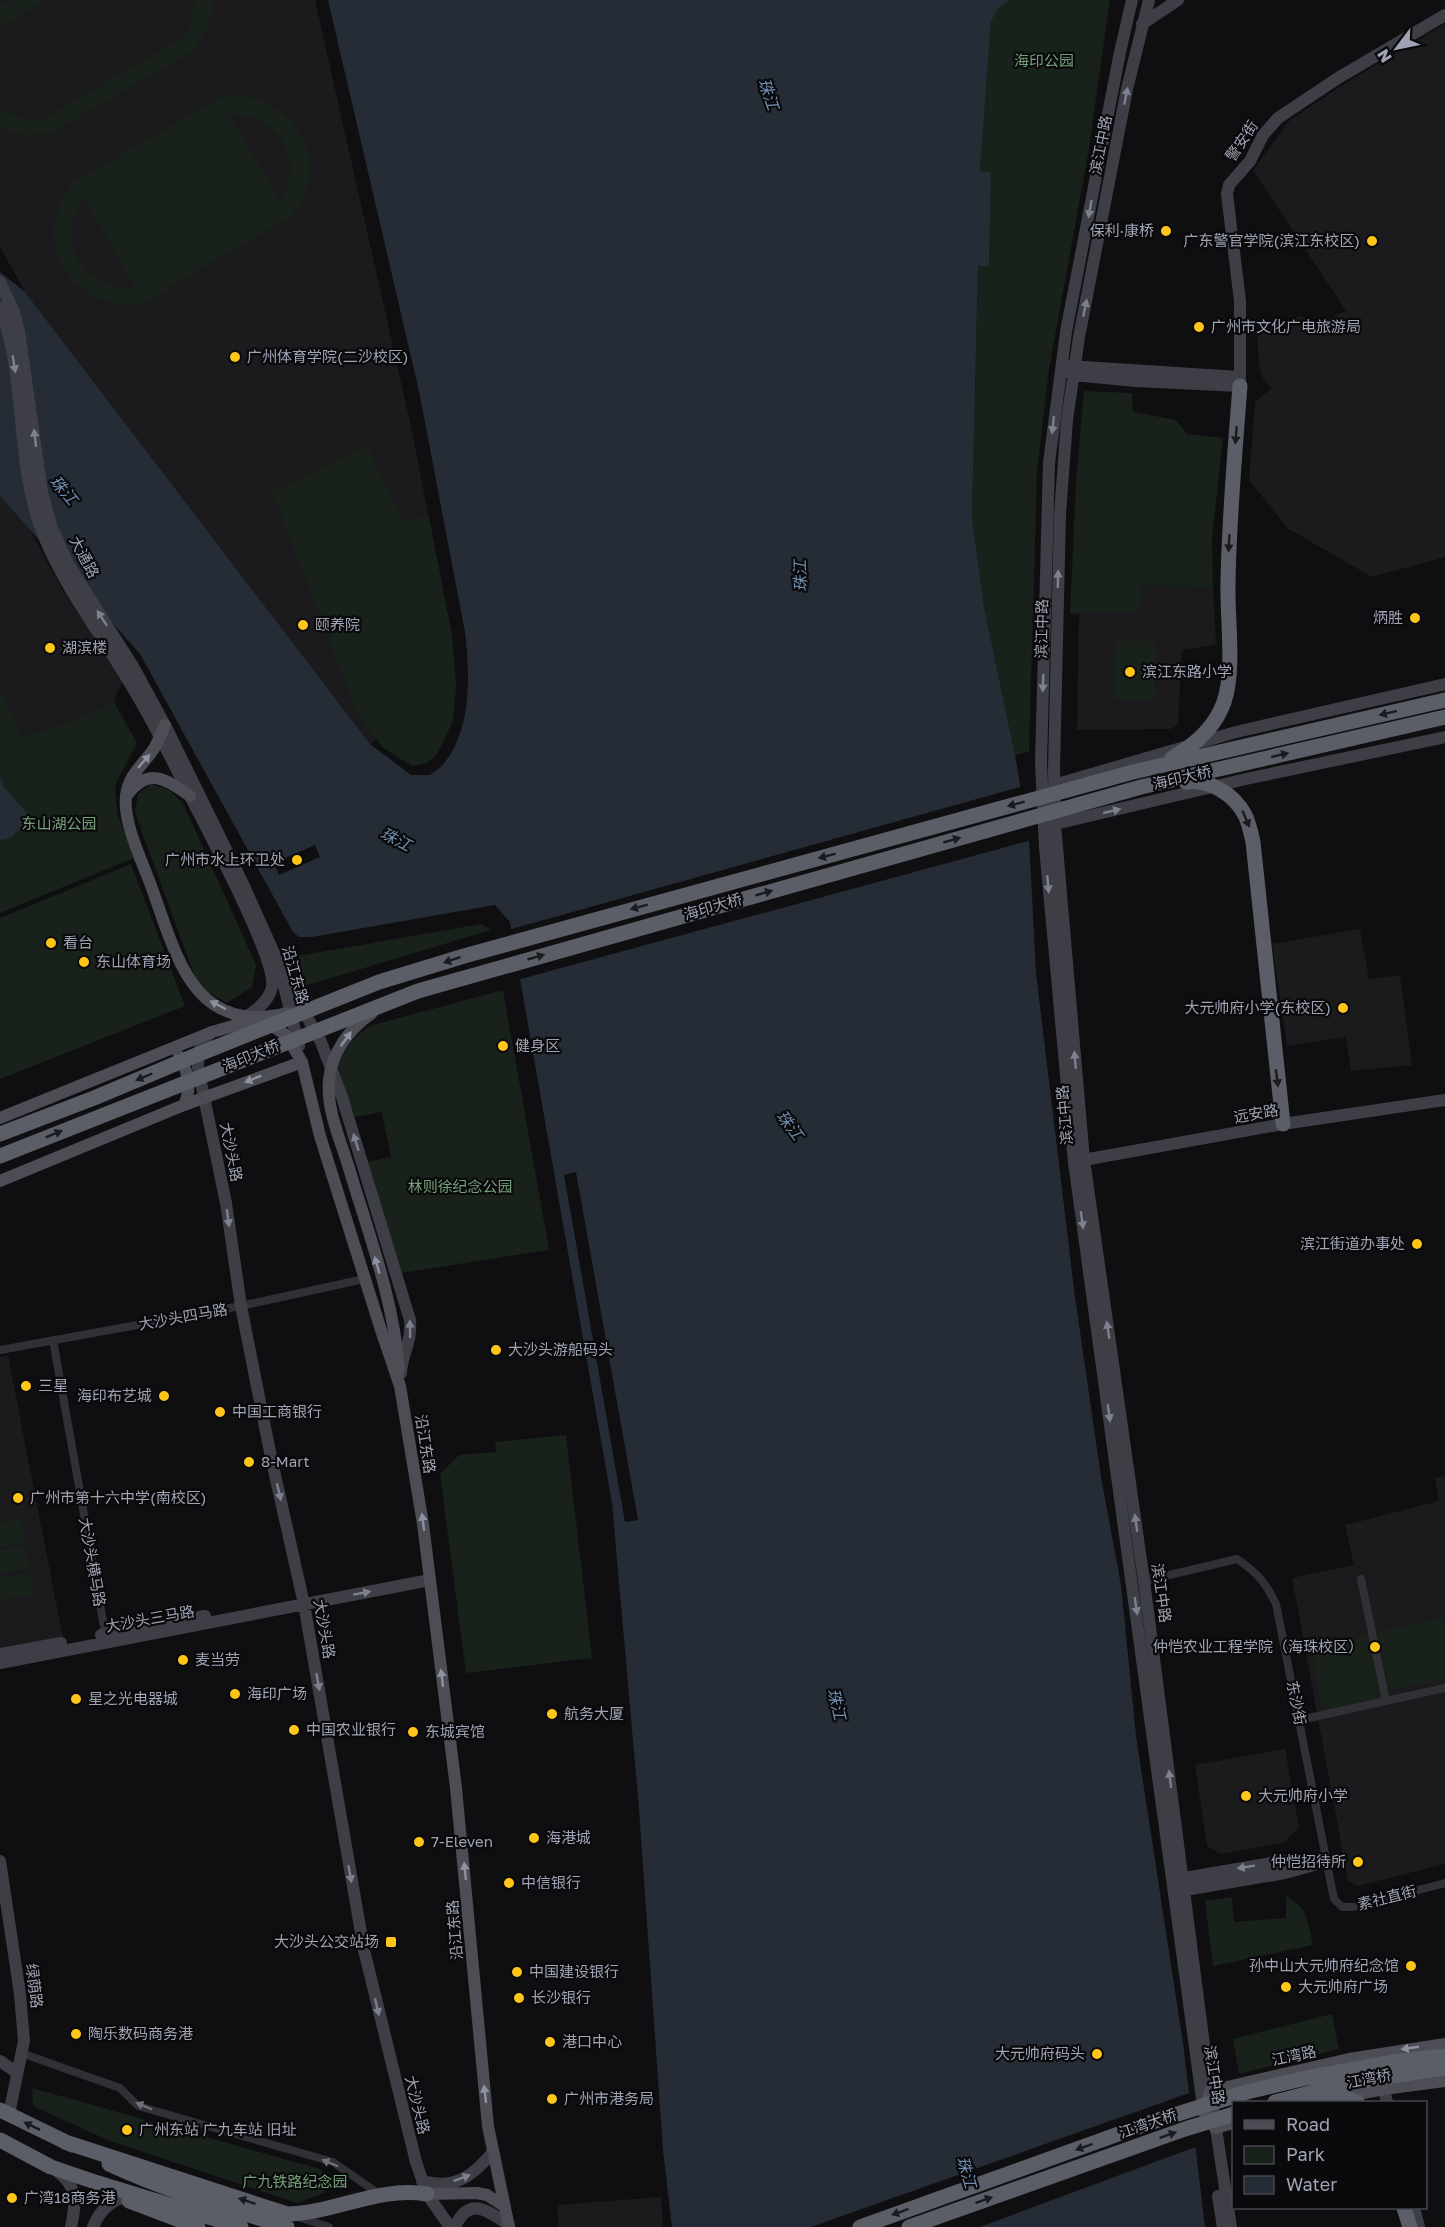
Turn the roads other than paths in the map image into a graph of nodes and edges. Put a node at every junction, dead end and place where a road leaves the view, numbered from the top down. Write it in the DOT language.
graph roads {
  1 [pos="1132,0"];
  2 [pos="1159,0"];
  3 [pos="1178,0"];
  4 [pos="1149,4"];
  5 [pos="1445,15"];
  6 [pos="1144,24"];
  7 [pos="1126,28"];
  8 [pos="0,282"];
  9 [pos="0,308"];
  10 [pos="1061,368"];
  11 [pos="1074,370"];
  12 [pos="1240,382"];
  13 [pos="129,670"];
  14 [pos="1445,684"];
  15 [pos="1445,700"];
  16 [pos="1445,717"];
  17 [pos="165,725"];
  18 [pos="1236,732"];
  19 [pos="1445,737"];
  20 [pos="160,738"];
  21 [pos="1133,772"];
  22 [pos="1246,779"];
  23 [pos="1054,785"];
  24 [pos="1141,787"];
  25 [pos="190,796"];
  26 [pos="125,797"];
  27 [pos="1042,805"];
  28 [pos="1055,824"];
  29 [pos="278,962"];
  30 [pos="400,997"];
  31 [pos="315,1007"];
  32 [pos="212,1032"];
  33 [pos="170,1049"];
  34 [pos="302,1062"];
  35 [pos="204,1099"];
  36 [pos="1445,1100"];
  37 [pos="184,1105"];
  38 [pos="0,1118"];
  39 [pos="1283,1124"];
  40 [pos="0,1134"];
  41 [pos="0,1156"];
  42 [pos="1079,1161"];
  43 [pos="0,1180"];
  44 [pos="364,1279"];
  45 [pos="241,1306"];
  46 [pos="53,1340"];
  47 [pos="0,1350"];
  48 [pos="400,1386"];
  49 [pos="1361,1579"];
  50 [pos="430,1580"];
  51 [pos="1144,1581"];
  52 [pos="304,1604"];
  53 [pos="106,1638"];
  54 [pos="0,1654"];
  55 [pos="0,1663"];
  56 [pos="1445,1688"];
  57 [pos="1386,1701"];
  58 [pos="1300,1720"];
  59 [pos="0,1861"];
  60 [pos="1325,1862"];
  61 [pos="1445,1883"];
  62 [pos="1181,1885"];
  63 [pos="1445,2044"];
  64 [pos="21,2053"];
  65 [pos="1376,2054"];
  66 [pos="1445,2056"];
  67 [pos="0,2061"];
  68 [pos="1445,2068"];
  69 [pos="16,2072"];
  70 [pos="1445,2081"];
  71 [pos="1384,2089"];
  72 [pos="1210,2091"];
  73 [pos="1293,2098"];
  74 [pos="1282,2101"];
  75 [pos="1327,2101"];
  76 [pos="1351,2101"];
  77 [pos="1387,2101"];
  78 [pos="1204,2111"];
  79 [pos="5,2112"];
  80 [pos="1232,2114"];
  81 [pos="1232,2123"];
  82 [pos="1215,2128"];
  83 [pos="0,2140"];
  84 [pos="493,2152"];
  85 [pos="51,2167"];
  86 [pos="424,2188"];
  87 [pos="379,2194"];
  88 [pos="127,2196"];
  89 [pos="504,2206"];
  90 [pos="1404,2209"];
  91 [pos="1414,2209"];
  92 [pos="287,2220"];
  93 [pos="509,2226"];
  94 [pos="71,2227"];
  95 [pos="93,2227"];
  96 [pos="198,2227"];
  97 [pos="241,2227"];
  98 [pos="329,2227"];
  99 [pos="450,2227"];
  100 [pos="455,2227"];
  101 [pos="860,2227"];
  102 [pos="909,2227"];
  103 [pos="1222,2227"];
  104 [pos="1231,2227"];
  105 [pos="1408,2227"];
  106 [pos="1419,2227"];
  1 -- 7 [label="main road, 滨江中路"];
  2 -- 4 [label="main road"];
  3 -- 6 [label="main road"];
  4 -- 6 [label="main road, 滨江中路"];
  4 -- 7 [label="main road"];
  5 -- 12 [label="main road, 警安街"];
  6 -- 7 [label="main road"];
  11 -- 6 [label="main road, 滨江中路, one-way"];
  7 -- 10 [label="main road, 滨江中路, one-way"];
  13 -- 8 [label="main road, 大通路, one-way"];
  9 -- 13 [label="main road, 大通路, one-way"];
  10 -- 11 [label="main road"];
  10 -- 27 [label="main road, 滨江中路, one-way"];
  11 -- 12 [label="main road"];
  23 -- 11 [label="main road, 滨江中路, one-way"];
  12 -- 21 [label="highway, one-way"];
  13 -- 17 [label="main road, 大通路"];
  13 -- 20 [label="main road, 大通路"];
  14 -- 18 [label="main road"];
  15 -- 21 [label="highway, 海印大桥, one-way"];
  24 -- 16 [label="highway, 海印大桥, one-way"];
  17 -- 20 [label="main road"];
  17 -- 29 [label="main road, 沿江东路"];
  18 -- 22 [label="main road"];
  18 -- 23 [label="main road"];
  19 -- 22 [label="main road"];
  20 -- 25 [label="main road, 沿江东路"];
  26 -- 20 [label="main road, one-way"];
  21 -- 31 [label="highway, 海印大桥, one-way"];
  28 -- 22 [label="main road, one-way"];
  23 -- 27 [label="main road"];
  23 -- 28 [label="main road, 滨江中路"];
  30 -- 24 [label="highway, 海印大桥, one-way"];
  24 -- 39 [label="highway, one-way"];
  25 -- 26 [label="main road"];
  25 -- 32 [label="main road, 沿江东路"];
  31 -- 26 [label="main road, one-way"];
  27 -- 28 [label="main road"];
  27 -- 42 [label="main road, 滨江中路, one-way"];
  42 -- 28 [label="main road, 滨江中路, one-way"];
  29 -- 34 [label="main road, 沿江东路"];
  48 -- 29 [label="main road, one-way"];
  41 -- 30 [label="highway, 海印大桥, one-way"];
  48 -- 30 [label="main road, one-way"];
  31 -- 40 [label="highway, 海印大桥, one-way"];
  32 -- 33 [label="main road"];
  32 -- 34 [label="main road"];
  32 -- 35 [label="main road, 大沙头路"];
  33 -- 37 [label="main road"];
  33 -- 38 [label="main road"];
  34 -- 35 [label="main road, one-way"];
  34 -- 44 [label="main road, 沿江东路"];
  35 -- 37 [label="main road"];
  35 -- 45 [label="main road, 大沙头路, one-way"];
  36 -- 39 [label="main road, 远安路"];
  37 -- 43 [label="main road"];
  39 -- 42 [label="main road, 远安路"];
  51 -- 42 [label="main road, 滨江中路, one-way"];
  42 -- 62 [label="main road, 滨江中路, one-way"];
  44 -- 45 [label="street, 大沙头四马路"];
  44 -- 48 [label="main road, 沿江东路"];
  45 -- 46 [label="street, 大沙头四马路"];
  45 -- 52 [label="main road, 大沙头路, one-way"];
  46 -- 47 [label="street, 大沙头四马路"];
  46 -- 53 [label="street, 大沙头横马路"];
  50 -- 48 [label="main road, 沿江东路, one-way"];
  49 -- 57 [label="street"];
  52 -- 50 [label="main road, 大沙头三马路, one-way"];
  84 -- 50 [label="main road, 沿江东路, one-way"];
  51 -- 58 [label="street, 东沙街"];
  62 -- 51 [label="main road, 滨江中路, one-way"];
  52 -- 53 [label="main road, 大沙头三马路"];
  52 -- 86 [label="main road, 大沙头路, one-way"];
  53 -- 54 [label="main road, 大沙头三马路"];
  53 -- 55 [label="main road, 大沙头三马路"];
  56 -- 57 [label="street"];
  57 -- 58 [label="street"];
  58 -- 60 [label="street, 东沙街"];
  59 -- 64 [label="main road, 绿荫路"];
  60 -- 61 [label="street, 素社直街"];
  60 -- 62 [label="main road"];
  62 -- 72 [label="main road, 滨江中路"];
  62 -- 78 [label="main road, 滨江中路"];
  63 -- 65 [label="main road, 江湾路, one-way"];
  64 -- 69 [label="main road, 绿荫路"];
  87 -- 64 [label="street, one-way"];
  65 -- 71 [label="main road"];
  65 -- 72 [label="main road, 江湾路"];
  66 -- 101 [label="highway, 江湾大桥, one-way"];
  67 -- 69 [label="main road"];
  68 -- 73 [label="highway, 江湾桥"];
  69 -- 79 [label="main road, 绿荫路"];
  70 -- 71 [label="main road"];
  71 -- 75 [label="main road"];
  71 -- 77 [label="main road"];
  72 -- 78 [label="main road"];
  72 -- 82 [label="main road, 滨江中路"];
  73 -- 74 [label="highway"];
  73 -- 76 [label="highway"];
  78 -- 82 [label="main road"];
  78 -- 103 [label="main road, 滨江中路"];
  92 -- 79 [label="highway, one-way"];
  102 -- 80 [label="highway, 江湾大桥, one-way"];
  81 -- 82 [label="main road"];
  82 -- 104 [label="main road, 滨江中路"];
  83 -- 85 [label="highway"];
  86 -- 84 [label="main road, one-way"];
  84 -- 89 [label="main road, 沿江东路"];
  85 -- 88 [label="highway"];
  85 -- 94 [label="main road"];
  86 -- 87 [label="highway"];
  86 -- 89 [label="main road"];
  86 -- 99 [label="main road, 大沙头路"];
  87 -- 92 [label="highway"];
  88 -- 95 [label="main road"];
  88 -- 96 [label="highway"];
  88 -- 97 [label="highway"];
  89 -- 93 [label="main road, 沿江东路"];
  90 -- 105 [label="highway"];
  91 -- 106 [label="main road"];
  92 -- 98 [label="street"];
  93 -- 100 [label="main road"];
}
